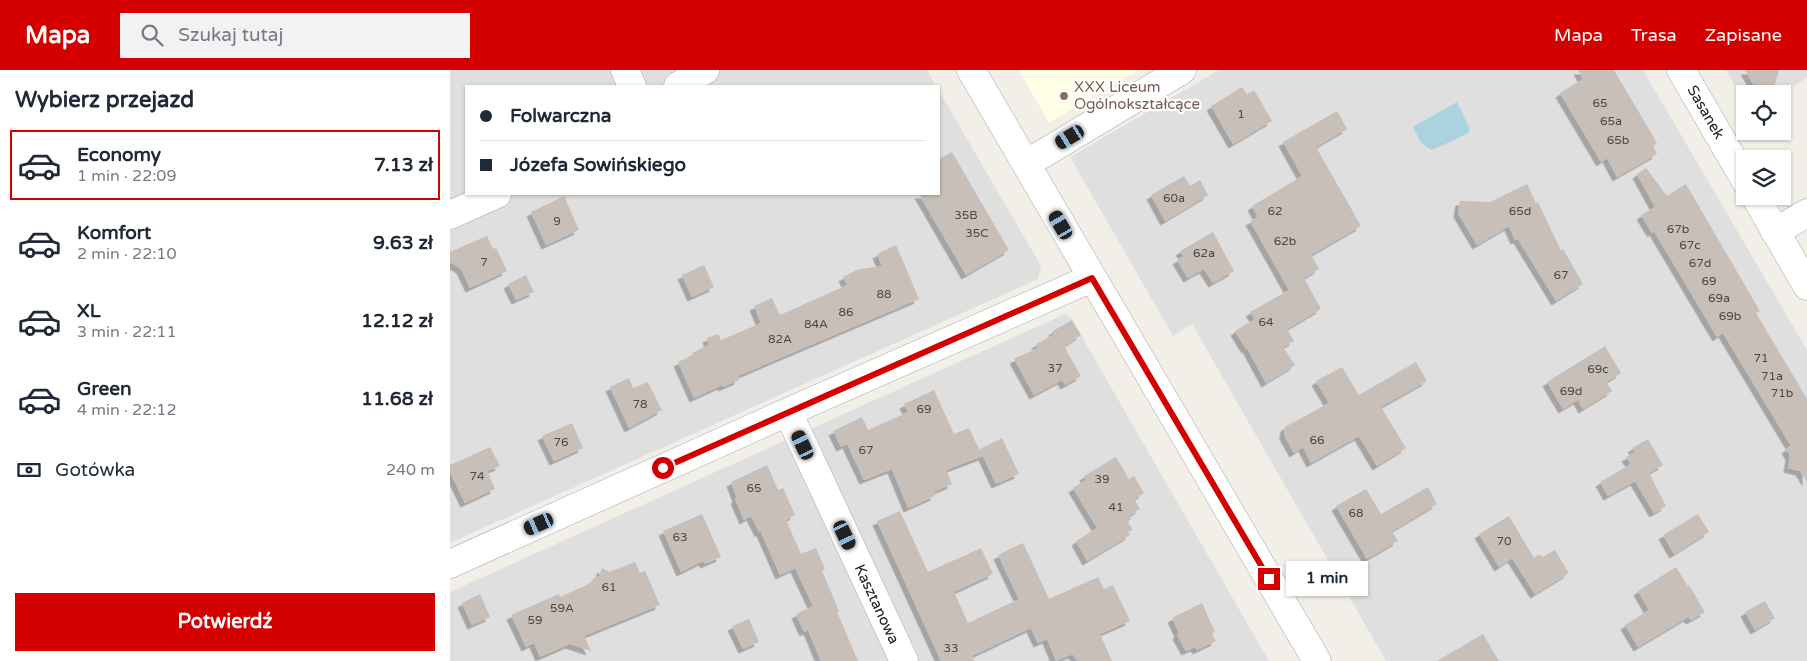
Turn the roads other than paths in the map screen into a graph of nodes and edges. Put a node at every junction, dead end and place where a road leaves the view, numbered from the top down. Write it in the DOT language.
graph roads {
  1 [pos="625,70"];
  2 [pos="705,70"];
  3 [pos="971,70"];
  4 [pos="1182,70"];
  5 [pos="1681,70"];
  6 [pos="632,85"];
  7 [pos="680,85"];
  8 [pos="1026,164"];
  9 [pos="1736,165"];
  10 [pos="495,195"];
  11 [pos="1760,205"];
  12 [pos="1807,213"];
  13 [pos="450,215"];
  14 [pos="1775,232"];
  15 [pos="1092,278"];
  16 [pos="1807,286"];
  17 [pos="788,412"];
  18 [pos="450,564"];
  19 [pos="904,661"];
  20 [pos="1317,661"];
  1 -- 6 [label="street"];
  2 -- 7 [label="street"];
  3 -- 8 [label="street"];
  4 -- 8 [label="street"];
  5 -- 9 [label="street, Sasanek"];
  8 -- 15 [label="street"];
  10 -- 13 [label="street"];
  11 -- 14 [label="street"];
  12 -- 14 [label="street"];
  14 -- 16 [label="street"];
  15 -- 17 [label="street"];
  15 -- 20 [label="street"];
  17 -- 18 [label="street"];
  17 -- 19 [label="street, Kasztanowa"];
}
